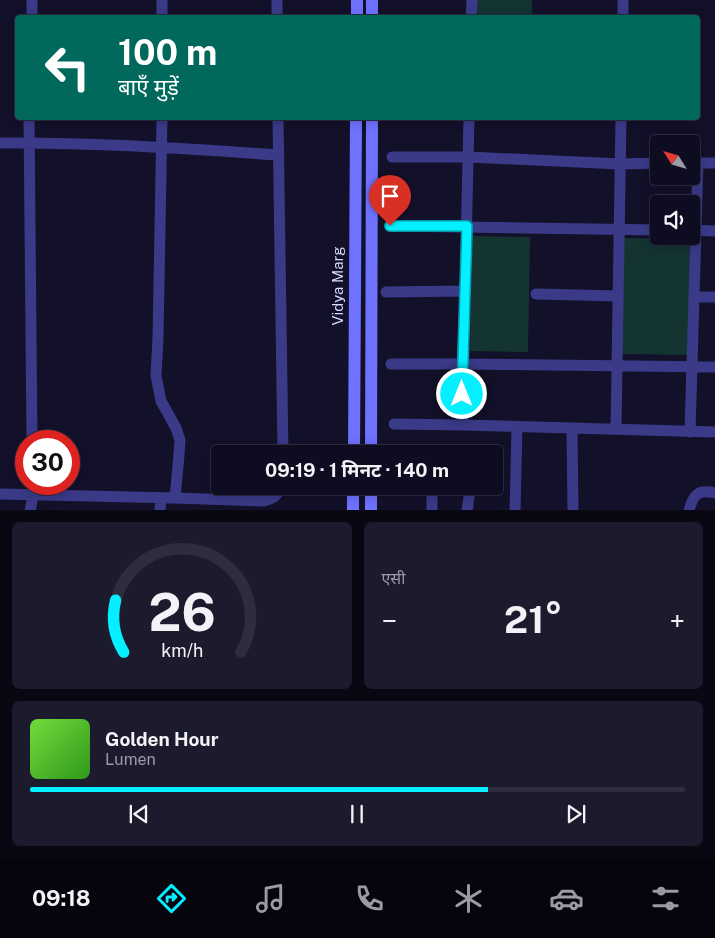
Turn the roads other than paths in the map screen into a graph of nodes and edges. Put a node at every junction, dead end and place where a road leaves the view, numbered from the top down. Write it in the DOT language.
graph roads {
  1 [pos="32,0"];
  2 [pos="162,0"];
  3 [pos="277,0"];
  4 [pos="357,0"];
  5 [pos="372,0"];
  6 [pos="472,0"];
  7 [pos="623,0"];
  8 [pos="32,15"];
  9 [pos="162,15"];
  10 [pos="277,15"];
  11 [pos="356,15"];
  12 [pos="372,15"];
  13 [pos="471,15"];
  14 [pos="623,15"];
  15 [pos="29,120"];
  16 [pos="162,120"];
  17 [pos="278,120"];
  18 [pos="356,120"];
  19 [pos="372,120"];
  20 [pos="469,120"];
  21 [pos="621,120"];
  22 [pos="0,143"];
  23 [pos="29,143"];
  24 [pos="162,148"];
  25 [pos="279,155"];
  26 [pos="392,157"];
  27 [pos="468,157"];
  28 [pos="650,163"];
  29 [pos="700,163"];
  30 [pos="715,163"];
  31 [pos="620,164"];
  32 [pos="390,226"];
  33 [pos="467,226"];
  34 [pos="619,229"];
  35 [pos="650,230"];
  36 [pos="700,230"];
  37 [pos="715,230"];
  38 [pos="694,245"];
  39 [pos="466,291"];
  40 [pos="386,292"];
  41 [pos="536,294"];
  42 [pos="618,296"];
  43 [pos="694,297"];
  44 [pos="715,297"];
  45 [pos="391,364"];
  46 [pos="462,364"];
  47 [pos="617,366"];
  48 [pos="692,367"];
  49 [pos="715,367"];
  50 [pos="394,424"];
  51 [pos="462,425"];
  52 [pos="517,427"];
  53 [pos="572,428"];
  54 [pos="616,429"];
  55 [pos="32,430"];
  56 [pos="690,432"];
  57 [pos="715,432"];
  58 [pos="284,445"];
  59 [pos="354,445"];
  60 [pos="371,445"];
  61 [pos="715,493"];
  62 [pos="0,494"];
  63 [pos="278,495"];
  64 [pos="371,495"];
  65 [pos="432,495"];
  66 [pos="469,495"];
  67 [pos="33,496"];
  68 [pos="161,498"];
  69 [pos="175,498"];
  70 [pos="30,510"];
  71 [pos="160,510"];
  72 [pos="371,510"];
  73 [pos="432,510"];
  74 [pos="467,510"];
  75 [pos="514,510"];
  76 [pos="573,510"];
  77 [pos="689,510"];
  1 -- 8 [label="street"];
  2 -- 9 [label="street"];
  3 -- 10 [label="street"];
  4 -- 11 [label="main road"];
  5 -- 12 [label="main road"];
  6 -- 13 [label="street"];
  7 -- 14 [label="street"];
  15 -- 23 [label="street"];
  16 -- 24 [label="street"];
  17 -- 25 [label="street"];
  18 -- 59 [label="main road, Vidya Marg"];
  19 -- 60 [label="main road"];
  20 -- 27 [label="street"];
  21 -- 31 [label="street"];
  22 -- 23 [label="street"];
  23 -- 24 [label="street"];
  23 -- 55 [label="street"];
  24 -- 25 [label="street"];
  24 -- 69 [label="street"];
  25 -- 58 [label="street"];
  26 -- 27 [label="street"];
  27 -- 31 [label="street"];
  27 -- 33 [label="street"];
  28 -- 31 [label="street"];
  29 -- 30 [label="street"];
  31 -- 34 [label="street"];
  32 -- 33 [label="street"];
  33 -- 34 [label="street"];
  33 -- 39 [label="street"];
  34 -- 35 [label="street"];
  34 -- 42 [label="street"];
  36 -- 37 [label="street"];
  38 -- 43 [label="street"];
  39 -- 40 [label="street"];
  39 -- 46 [label="street"];
  41 -- 42 [label="street"];
  42 -- 47 [label="street"];
  43 -- 44 [label="street"];
  43 -- 48 [label="street"];
  45 -- 46 [label="street"];
  46 -- 47 [label="street"];
  46 -- 51 [label="street"];
  47 -- 48 [label="street"];
  47 -- 54 [label="street"];
  48 -- 49 [label="street"];
  48 -- 56 [label="street"];
  50 -- 51 [label="street"];
  51 -- 52 [label="street"];
  52 -- 53 [label="street"];
  52 -- 75 [label="street"];
  53 -- 54 [label="street"];
  53 -- 76 [label="street"];
  54 -- 56 [label="street"];
  56 -- 57 [label="street"];
  61 -- 77 [label="street"];
  62 -- 67 [label="street"];
  63 -- 69 [label="street"];
  64 -- 72 [label="main road"];
  65 -- 73 [label="street"];
  66 -- 74 [label="street"];
  67 -- 68 [label="street"];
  67 -- 70 [label="street"];
  68 -- 69 [label="street"];
  68 -- 71 [label="street"];
}
